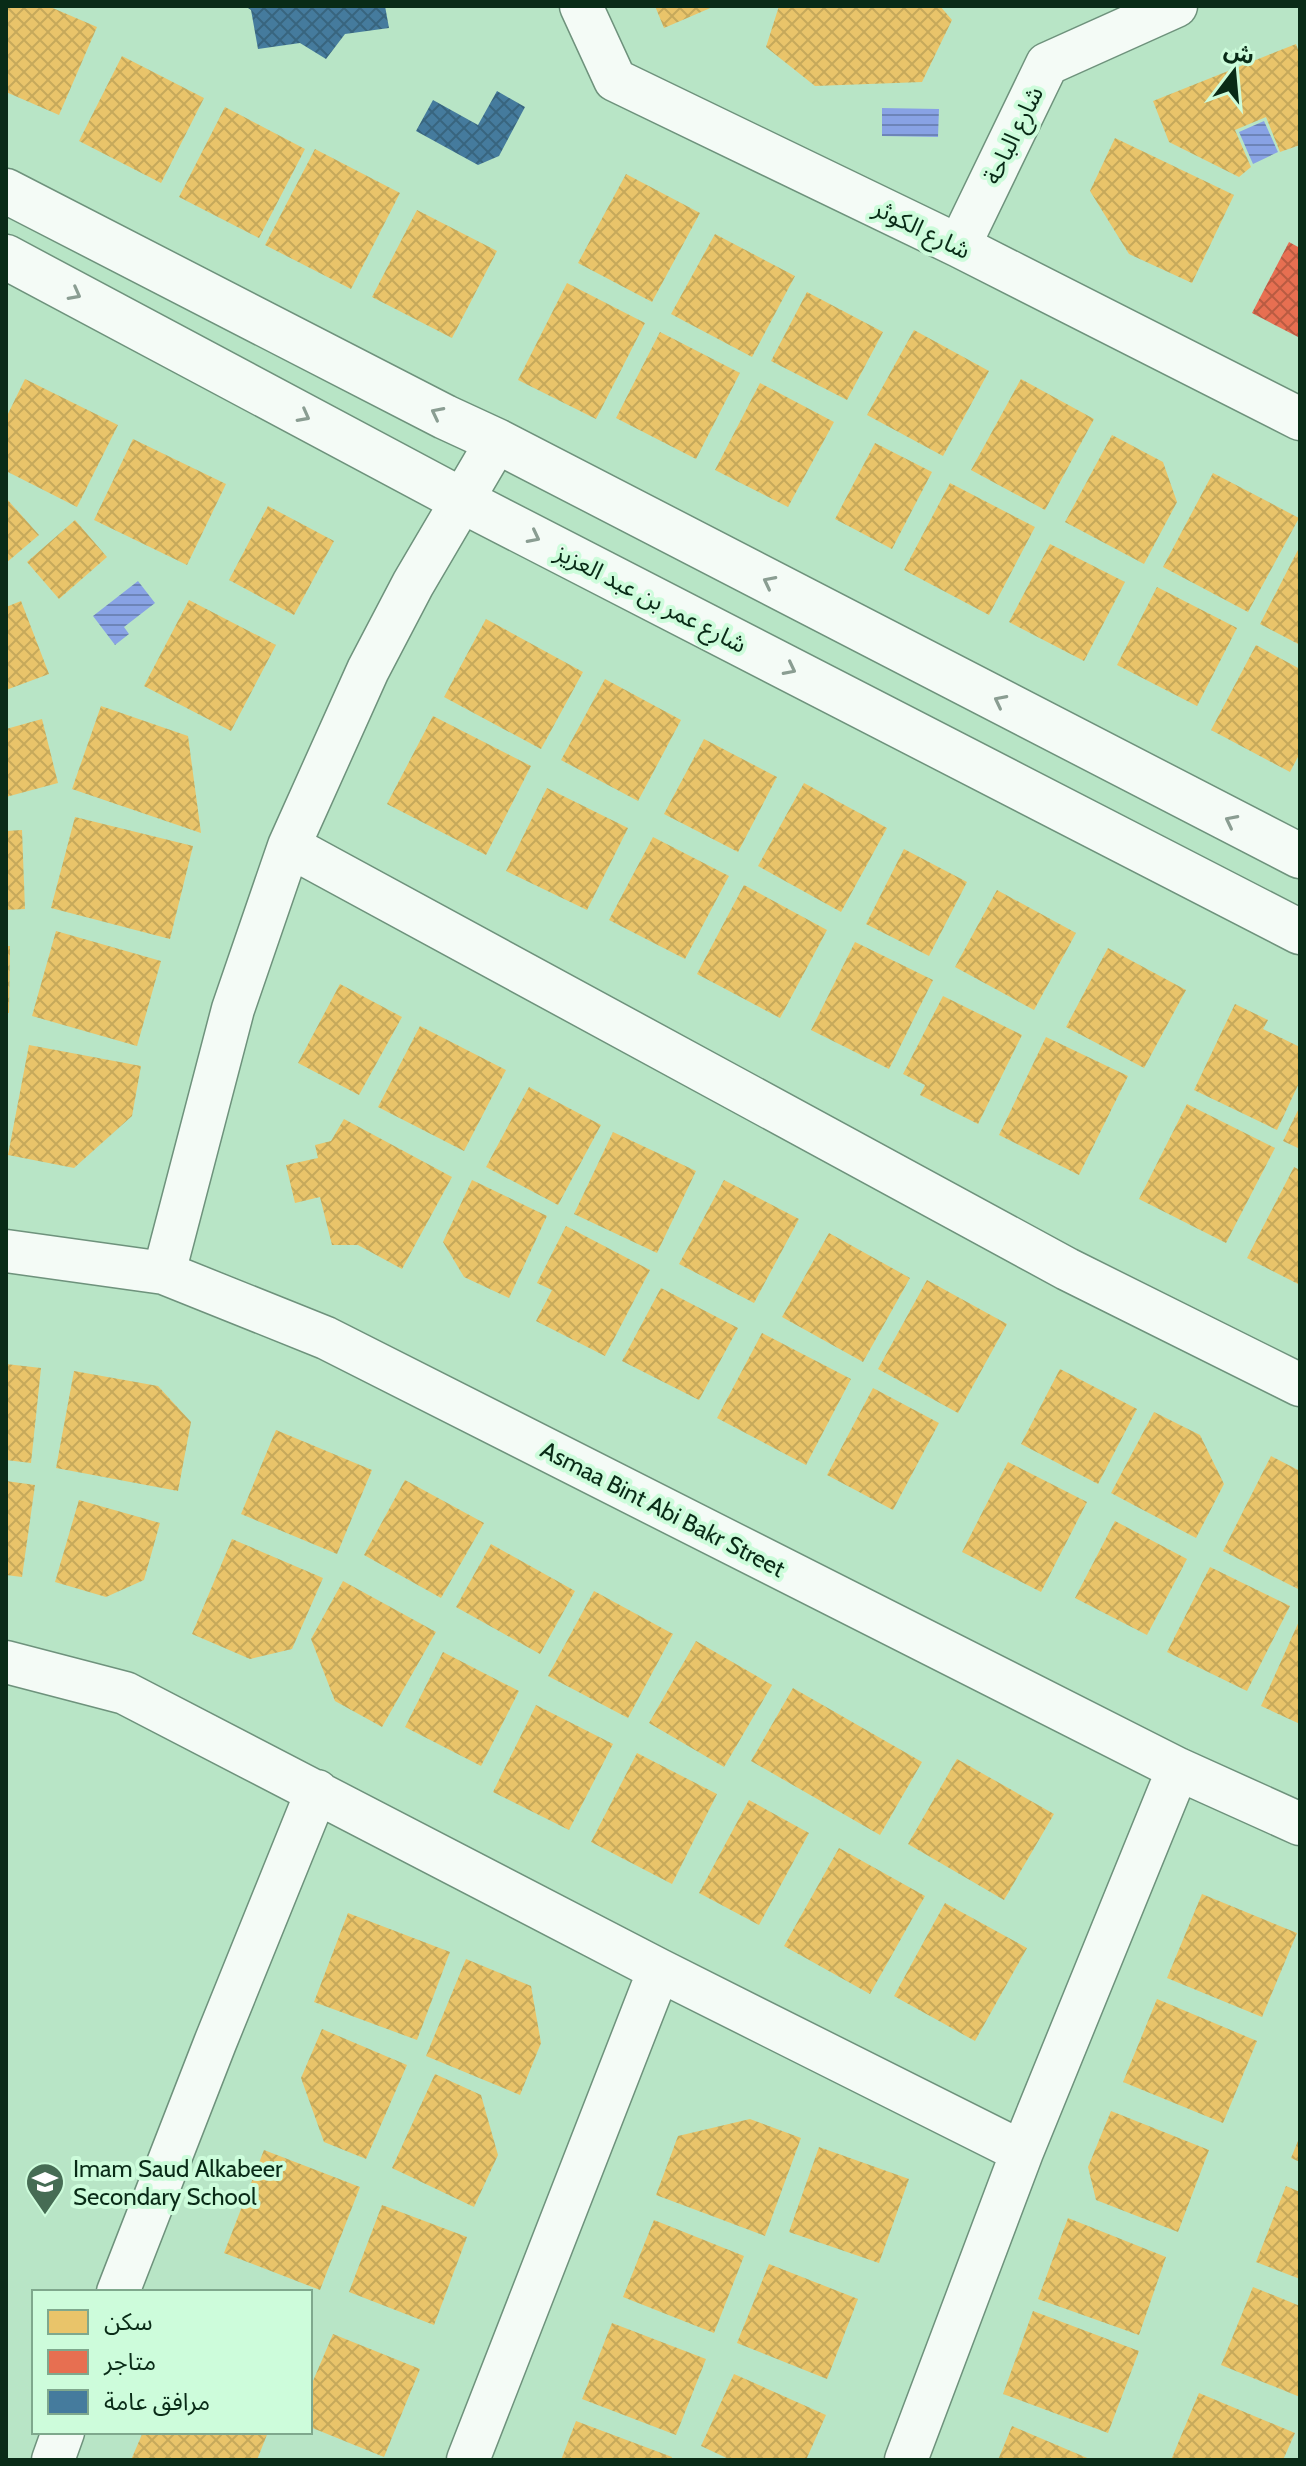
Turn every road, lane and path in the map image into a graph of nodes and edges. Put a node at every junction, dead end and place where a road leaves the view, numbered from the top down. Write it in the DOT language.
graph roads {
  1 [pos="581,6"];
  2 [pos="1176,6"];
  3 [pos="6,191"];
  4 [pos="959,246"];
  5 [pos="6,257"];
  6 [pos="1300,419"];
  7 [pos="497,441"];
  8 [pos="463,501"];
  9 [pos="289,846"];
  10 [pos="1300,856"];
  11 [pos="1300,932"];
  12 [pos="6,1251"];
  13 [pos="164,1273"];
  14 [pos="1300,1385"];
  15 [pos="6,1662"];
  16 [pos="1178,1769"];
  17 [pos="317,1791"];
  18 [pos="1300,1824"];
  19 [pos="659,1970"];
  20 [pos="1022,2152"];
  21 [pos="119,2290"];
  22 [pos="62,2434"];
  23 [pos="53,2460"];
  24 [pos="468,2460"];
  25 [pos="906,2460"];
  1 -- 4 [label="street, شارع الكوثر"];
  2 -- 4 [label="street, شارع الباحة"];
  7 -- 3 [label="street, one-way"];
  4 -- 6 [label="street, شارع الكوثر"];
  5 -- 8 [label="street, شارع عمر بن عبد العزيز, one-way"];
  7 -- 8 [label="street"];
  10 -- 7 [label="street, one-way"];
  8 -- 9 [label="street"];
  8 -- 11 [label="street, شارع عمر بن عبد العزيز, one-way"];
  9 -- 13 [label="street"];
  9 -- 14 [label="street"];
  12 -- 13 [label="street, Asmaa Bint Abi Bakr Street"];
  13 -- 16 [label="street, Asmaa Bint Abi Bakr Street"];
  15 -- 17 [label="street"];
  16 -- 18 [label="street, Asmaa Bint Abi Bakr Street"];
  16 -- 20 [label="street"];
  17 -- 19 [label="street"];
  17 -- 21 [label="street"];
  19 -- 20 [label="street"];
  19 -- 24 [label="street"];
  20 -- 25 [label="street"];
  22 -- 23 [label="street"];
}
